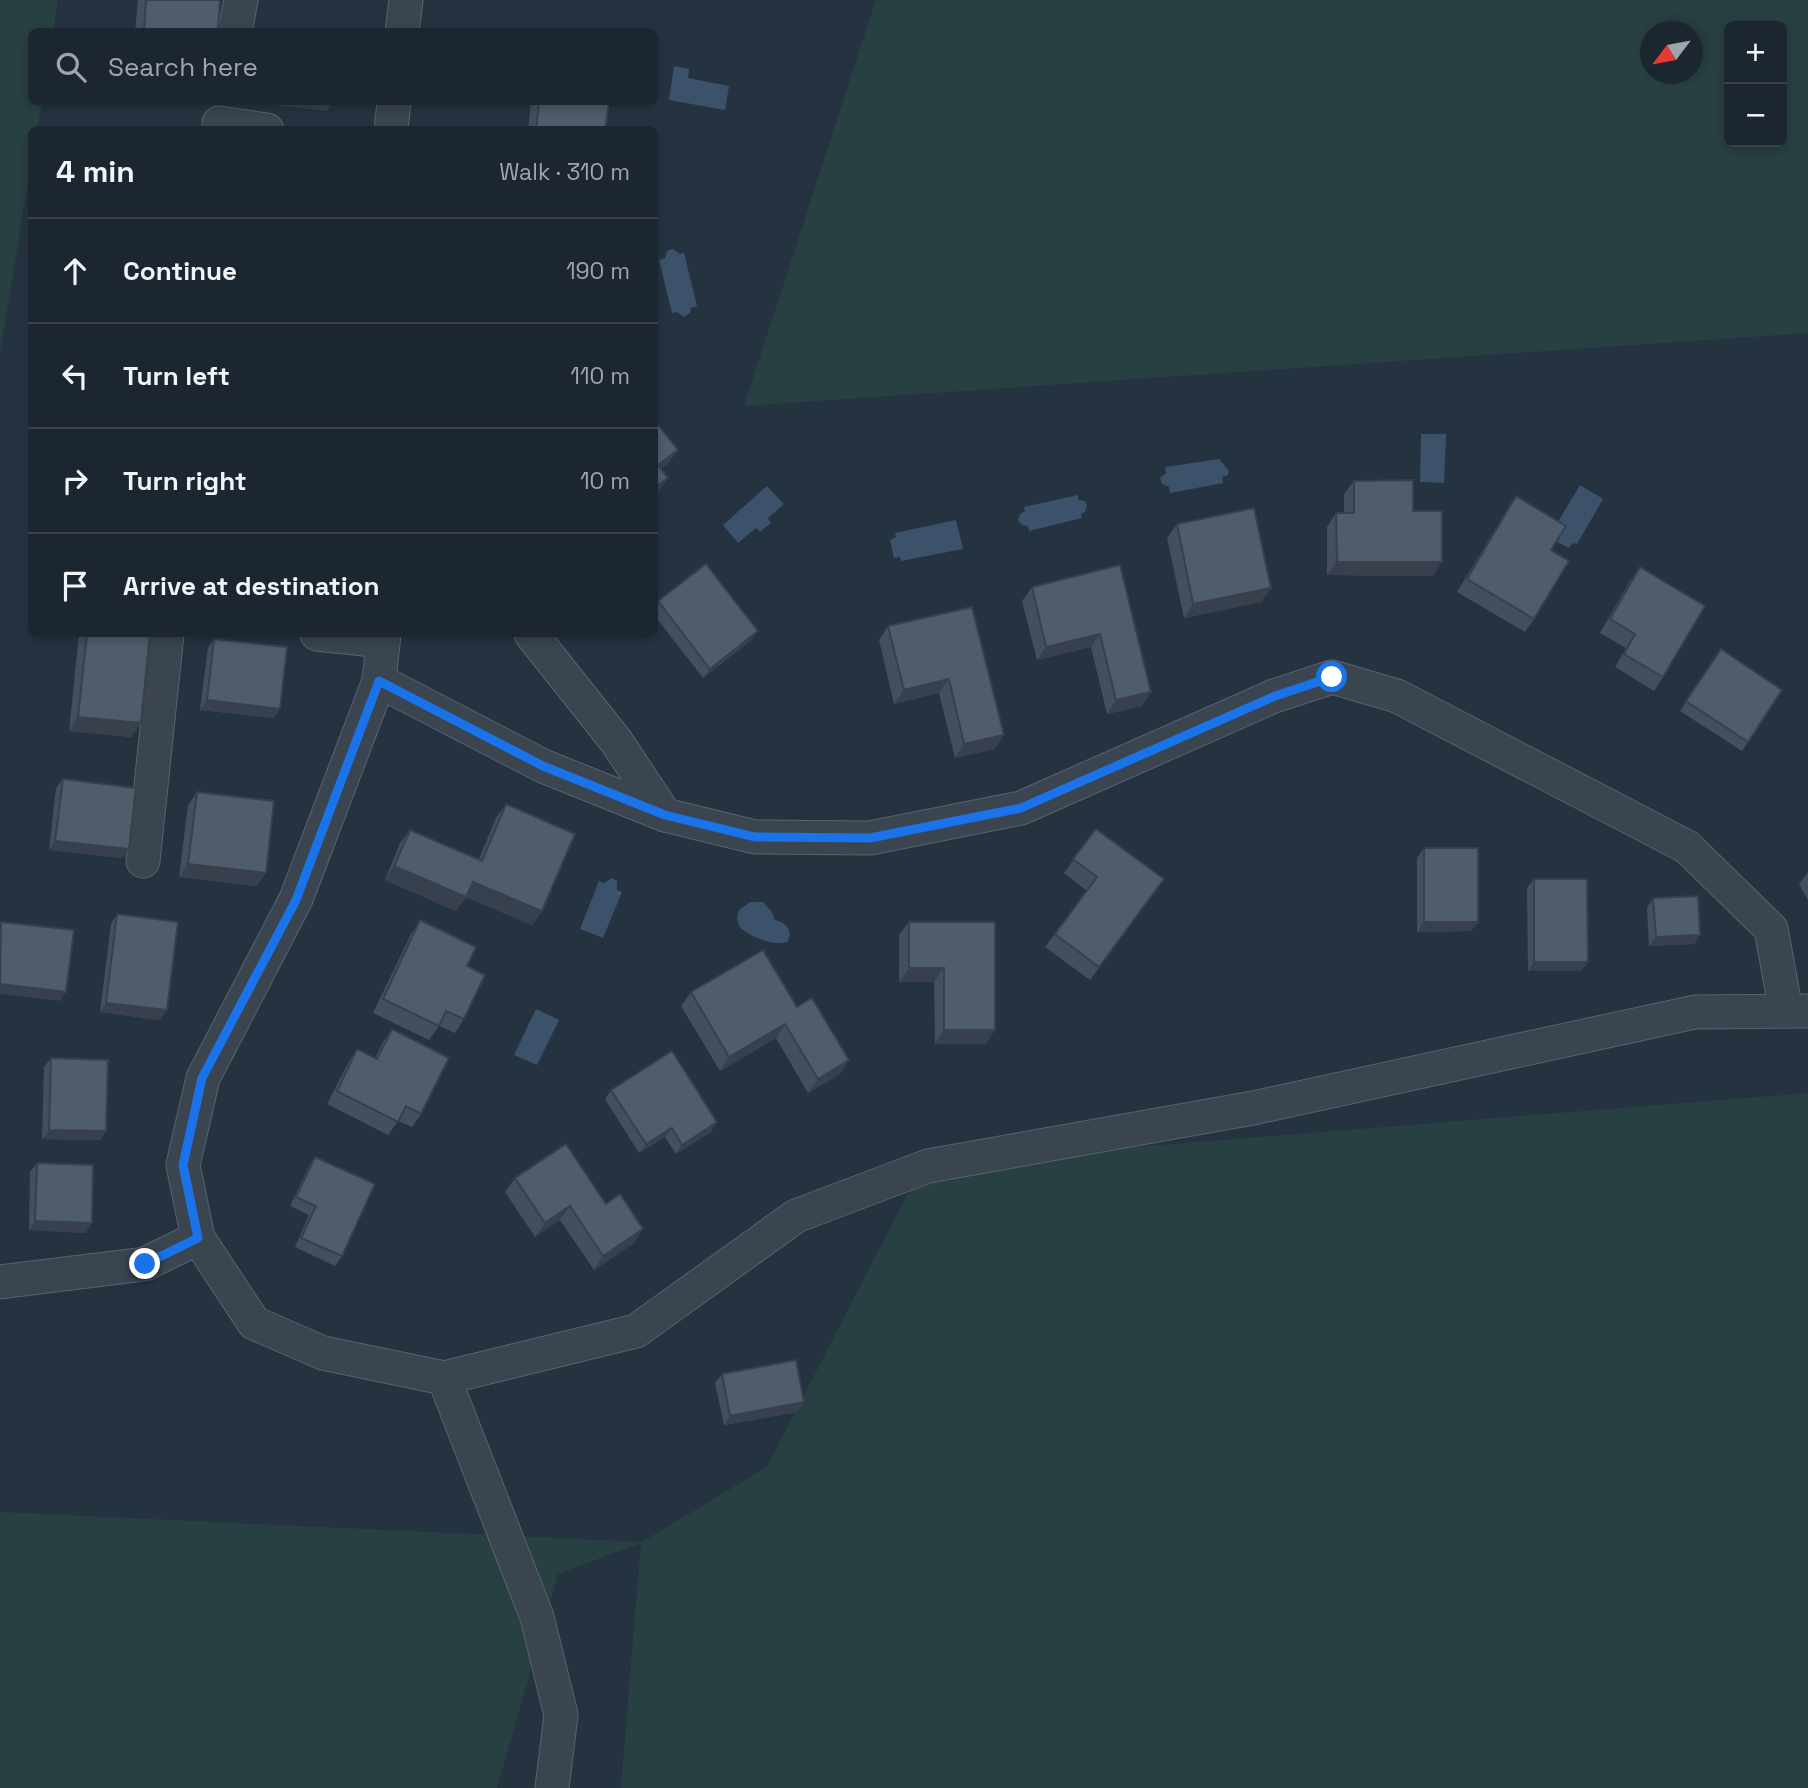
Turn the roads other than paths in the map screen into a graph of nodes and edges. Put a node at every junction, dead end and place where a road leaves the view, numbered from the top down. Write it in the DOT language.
graph roads {
  1 [pos="241,0"];
  2 [pos="406,0"];
  3 [pos="236,28"];
  4 [pos="402,28"];
  5 [pos="394,105"];
  6 [pos="220,118"];
  7 [pos="251,126"];
  8 [pos="391,126"];
  9 [pos="167,637"];
  10 [pos="384,637"];
  11 [pos="533,637"];
  12 [pos="379,681"];
  13 [pos="665,815"];
  14 [pos="143,861"];
  15 [pos="1797,1011"];
  16 [pos="198,1238"];
  17 [pos="0,1282"];
  18 [pos="444,1378"];
  19 [pos="552,1788"];
  1 -- 3 [label="street"];
  2 -- 4 [label="street"];
  5 -- 8 [label="street"];
  6 -- 7 [label="street"];
  9 -- 14 [label="street"];
  10 -- 12 [label="street"];
  11 -- 13 [label="street"];
  12 -- 13 [label="street"];
  12 -- 16 [label="street"];
  13 -- 15 [label="street"];
  15 -- 18 [label="street"];
  16 -- 17 [label="street"];
  16 -- 18 [label="street"];
  18 -- 19 [label="street"];
}
